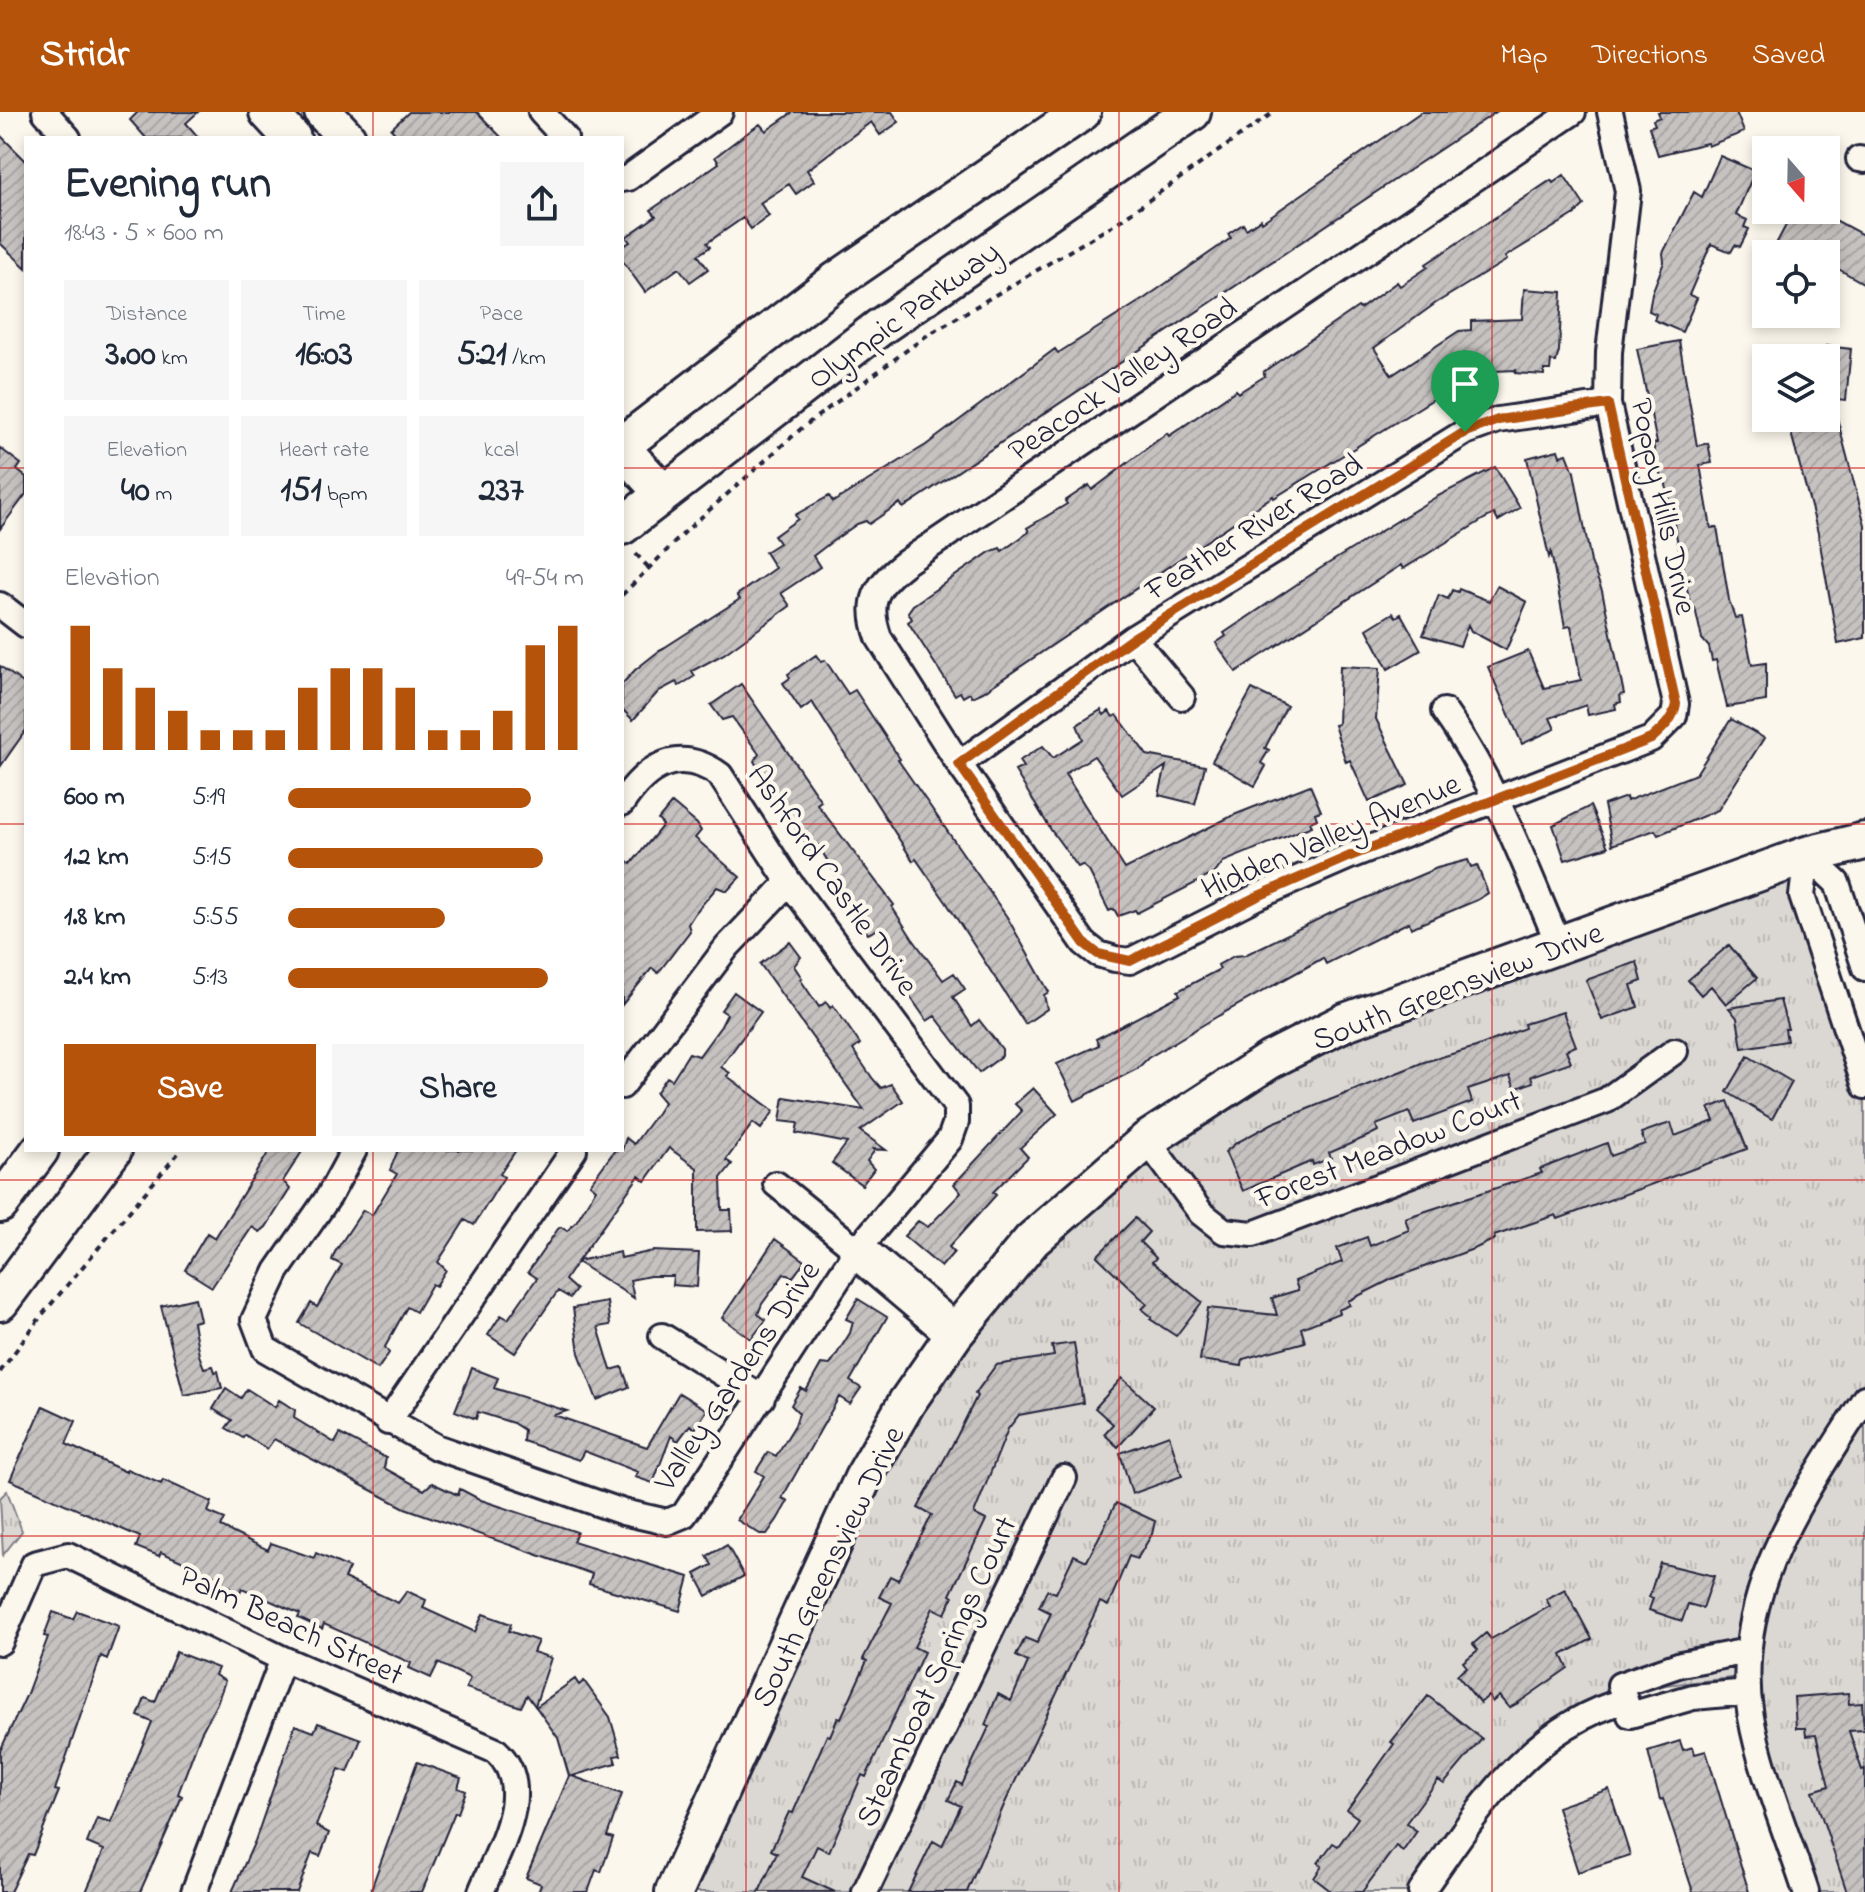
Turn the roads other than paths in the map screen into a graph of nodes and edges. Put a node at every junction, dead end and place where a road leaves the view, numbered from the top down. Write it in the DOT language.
graph roads {
  1 [pos="45,112"];
  2 [pos="323,112"];
  3 [pos="541,112"];
  4 [pos="720,112"];
  5 [pos="1082,112"];
  6 [pos="1192,112"];
  7 [pos="1573,112"];
  8 [pos="1610,112"];
  9 [pos="66,136"];
  10 [pos="345,136"];
  11 [pos="563,136"];
  12 [pos="624,179"];
  13 [pos="1608,404"];
  14 [pos="624,445"];
  15 [pos="624,457"];
  16 [pos="636,516"];
  17 [pos="0,605"];
  18 [pos="24,623"];
  19 [pos="1133,638"];
  20 [pos="1182,697"];
  21 [pos="1444,711"];
  22 [pos="959,764"];
  23 [pos="1496,798"];
  24 [pos="624,800"];
  25 [pos="1865,841"];
  26 [pos="1807,855"];
  27 [pos="789,882"];
  28 [pos="1559,945"];
  29 [pos="1865,968"];
  30 [pos="1675,1051"];
  31 [pos="938,1079"];
  32 [pos="624,1083"];
  33 [pos="1865,1086"];
  34 [pos="1147,1140"];
  35 [pos="39,1152"];
  36 [pos="112,1152"];
  37 [pos="353,1152"];
  38 [pos="573,1152"];
  39 [pos="776,1184"];
  40 [pos="0,1204"];
  41 [pos="857,1250"];
  42 [pos="0,1302"];
  43 [pos="955,1333"];
  44 [pos="662,1336"];
  45 [pos="762,1398"];
  46 [pos="1865,1398"];
  47 [pos="388,1422"];
  48 [pos="1064,1478"];
  49 [pos="0,1642"];
  50 [pos="1748,1651"];
  51 [pos="283,1659"];
  52 [pos="1748,1692"];
  53 [pos="1624,1701"];
  54 [pos="194,1892"];
  55 [pos="481,1892"];
  56 [pos="674,1892"];
  57 [pos="865,1892"];
  58 [pos="1421,1892"];
  59 [pos="1806,1892"];
  1 -- 9 [label="street"];
  2 -- 10 [label="street"];
  3 -- 11 [label="street"];
  4 -- 12 [label="street"];
  5 -- 14 [label="street, Olympic Parkway"];
  6 -- 16 [label="street, Olympic Parkway"];
  7 -- 22 [label="street, Peacock Valley Road"];
  8 -- 13 [label="street, Poppy Hills Drive"];
  13 -- 19 [label="street, Feather River Road"];
  13 -- 23 [label="street, Poppy Hills Drive"];
  15 -- 16 [label="street"];
  17 -- 18 [label="street"];
  19 -- 20 [label="street"];
  19 -- 22 [label="street, Feather River Road"];
  21 -- 23 [label="street"];
  22 -- 23 [label="street, Hidden Valley Avenue"];
  23 -- 28 [label="street"];
  24 -- 27 [label="street, Ashford Castle Drive"];
  25 -- 26 [label="street, South Greensview Drive"];
  26 -- 28 [label="street, South Greensview Drive"];
  26 -- 29 [label="street"];
  26 -- 33 [label="street"];
  27 -- 31 [label="street, Ashford Castle Drive"];
  27 -- 32 [label="street"];
  28 -- 34 [label="street, South Greensview Drive"];
  30 -- 34 [label="street, Forest Meadow Court"];
  31 -- 41 [label="street, Valley Gardens Drive"];
  34 -- 43 [label="street, South Greensview Drive"];
  35 -- 40 [label="street"];
  36 -- 42 [label="street"];
  37 -- 47 [label="street, Valley Gardens Drive"];
  38 -- 47 [label="street"];
  39 -- 41 [label="street"];
  41 -- 43 [label="street"];
  41 -- 45 [label="street, Valley Gardens Drive"];
  43 -- 56 [label="street, South Greensview Drive"];
  44 -- 45 [label="street"];
  45 -- 47 [label="street, Valley Gardens Drive"];
  46 -- 50 [label="street"];
  48 -- 57 [label="street, Steamboat Springs Court"];
  49 -- 51 [label="street, Palm Beach Street"];
  50 -- 52 [label="street"];
  50 -- 53 [label="street"];
  51 -- 54 [label="street"];
  51 -- 55 [label="street, Palm Beach Street"];
  52 -- 53 [label="street"];
  52 -- 59 [label="street"];
  53 -- 58 [label="street"];
}
